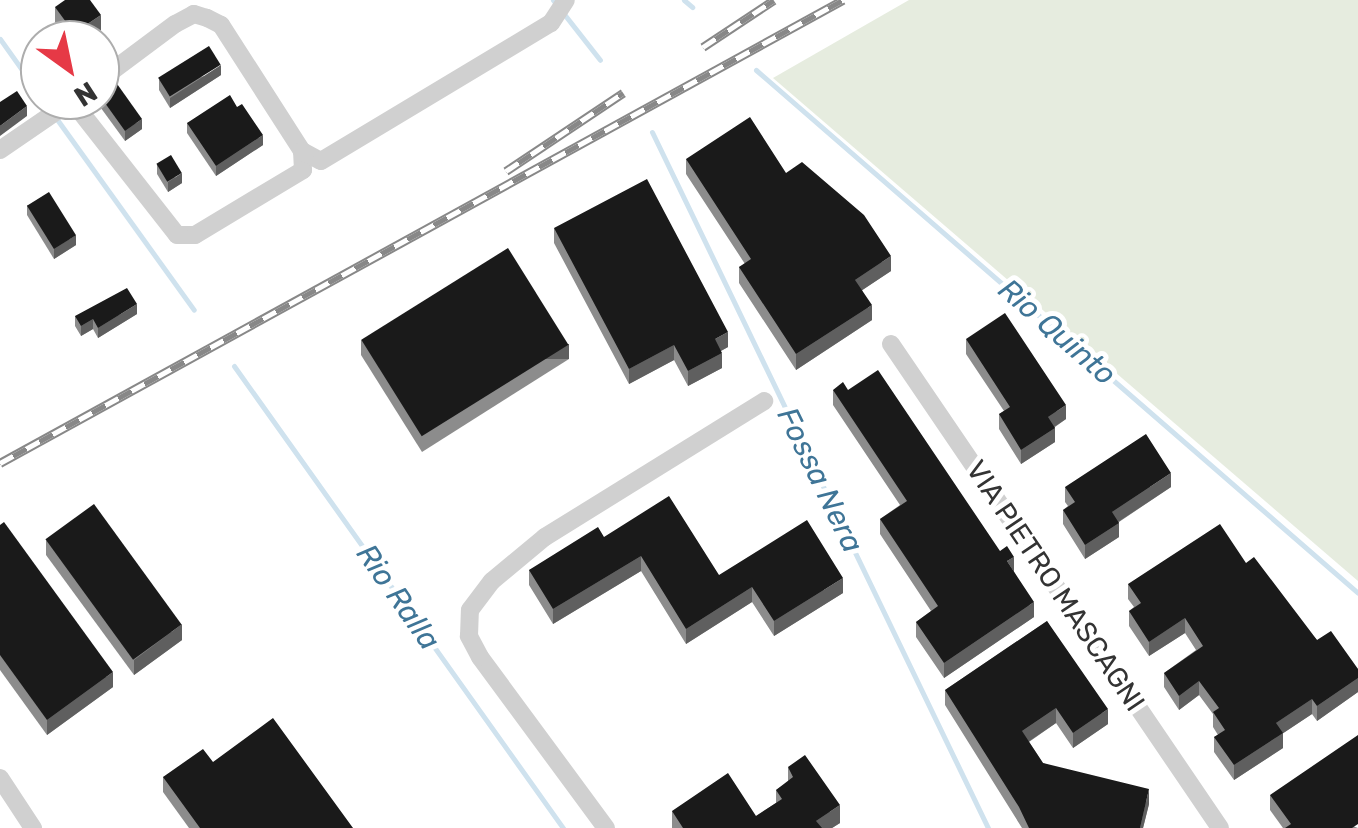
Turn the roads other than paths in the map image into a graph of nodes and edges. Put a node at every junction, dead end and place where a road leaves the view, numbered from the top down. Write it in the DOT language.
graph roads {
  1 [pos="563,7"];
  2 [pos="120,65"];
  3 [pos="44,120"];
  4 [pos="85,120"];
  5 [pos="0,150"];
  6 [pos="302,152"];
  7 [pos="890,344"];
  8 [pos="764,401"];
  9 [pos="0,778"];
  10 [pos="33,828"];
  11 [pos="606,828"];
  12 [pos="1220,828"];
  1 -- 6 [label="street"];
  2 -- 6 [label="street"];
  3 -- 5 [label="street"];
  4 -- 6 [label="street"];
  7 -- 12 [label="street, VIA PIETRO MASCAGNI"];
  8 -- 11 [label="street"];
  9 -- 10 [label="street"];
}
